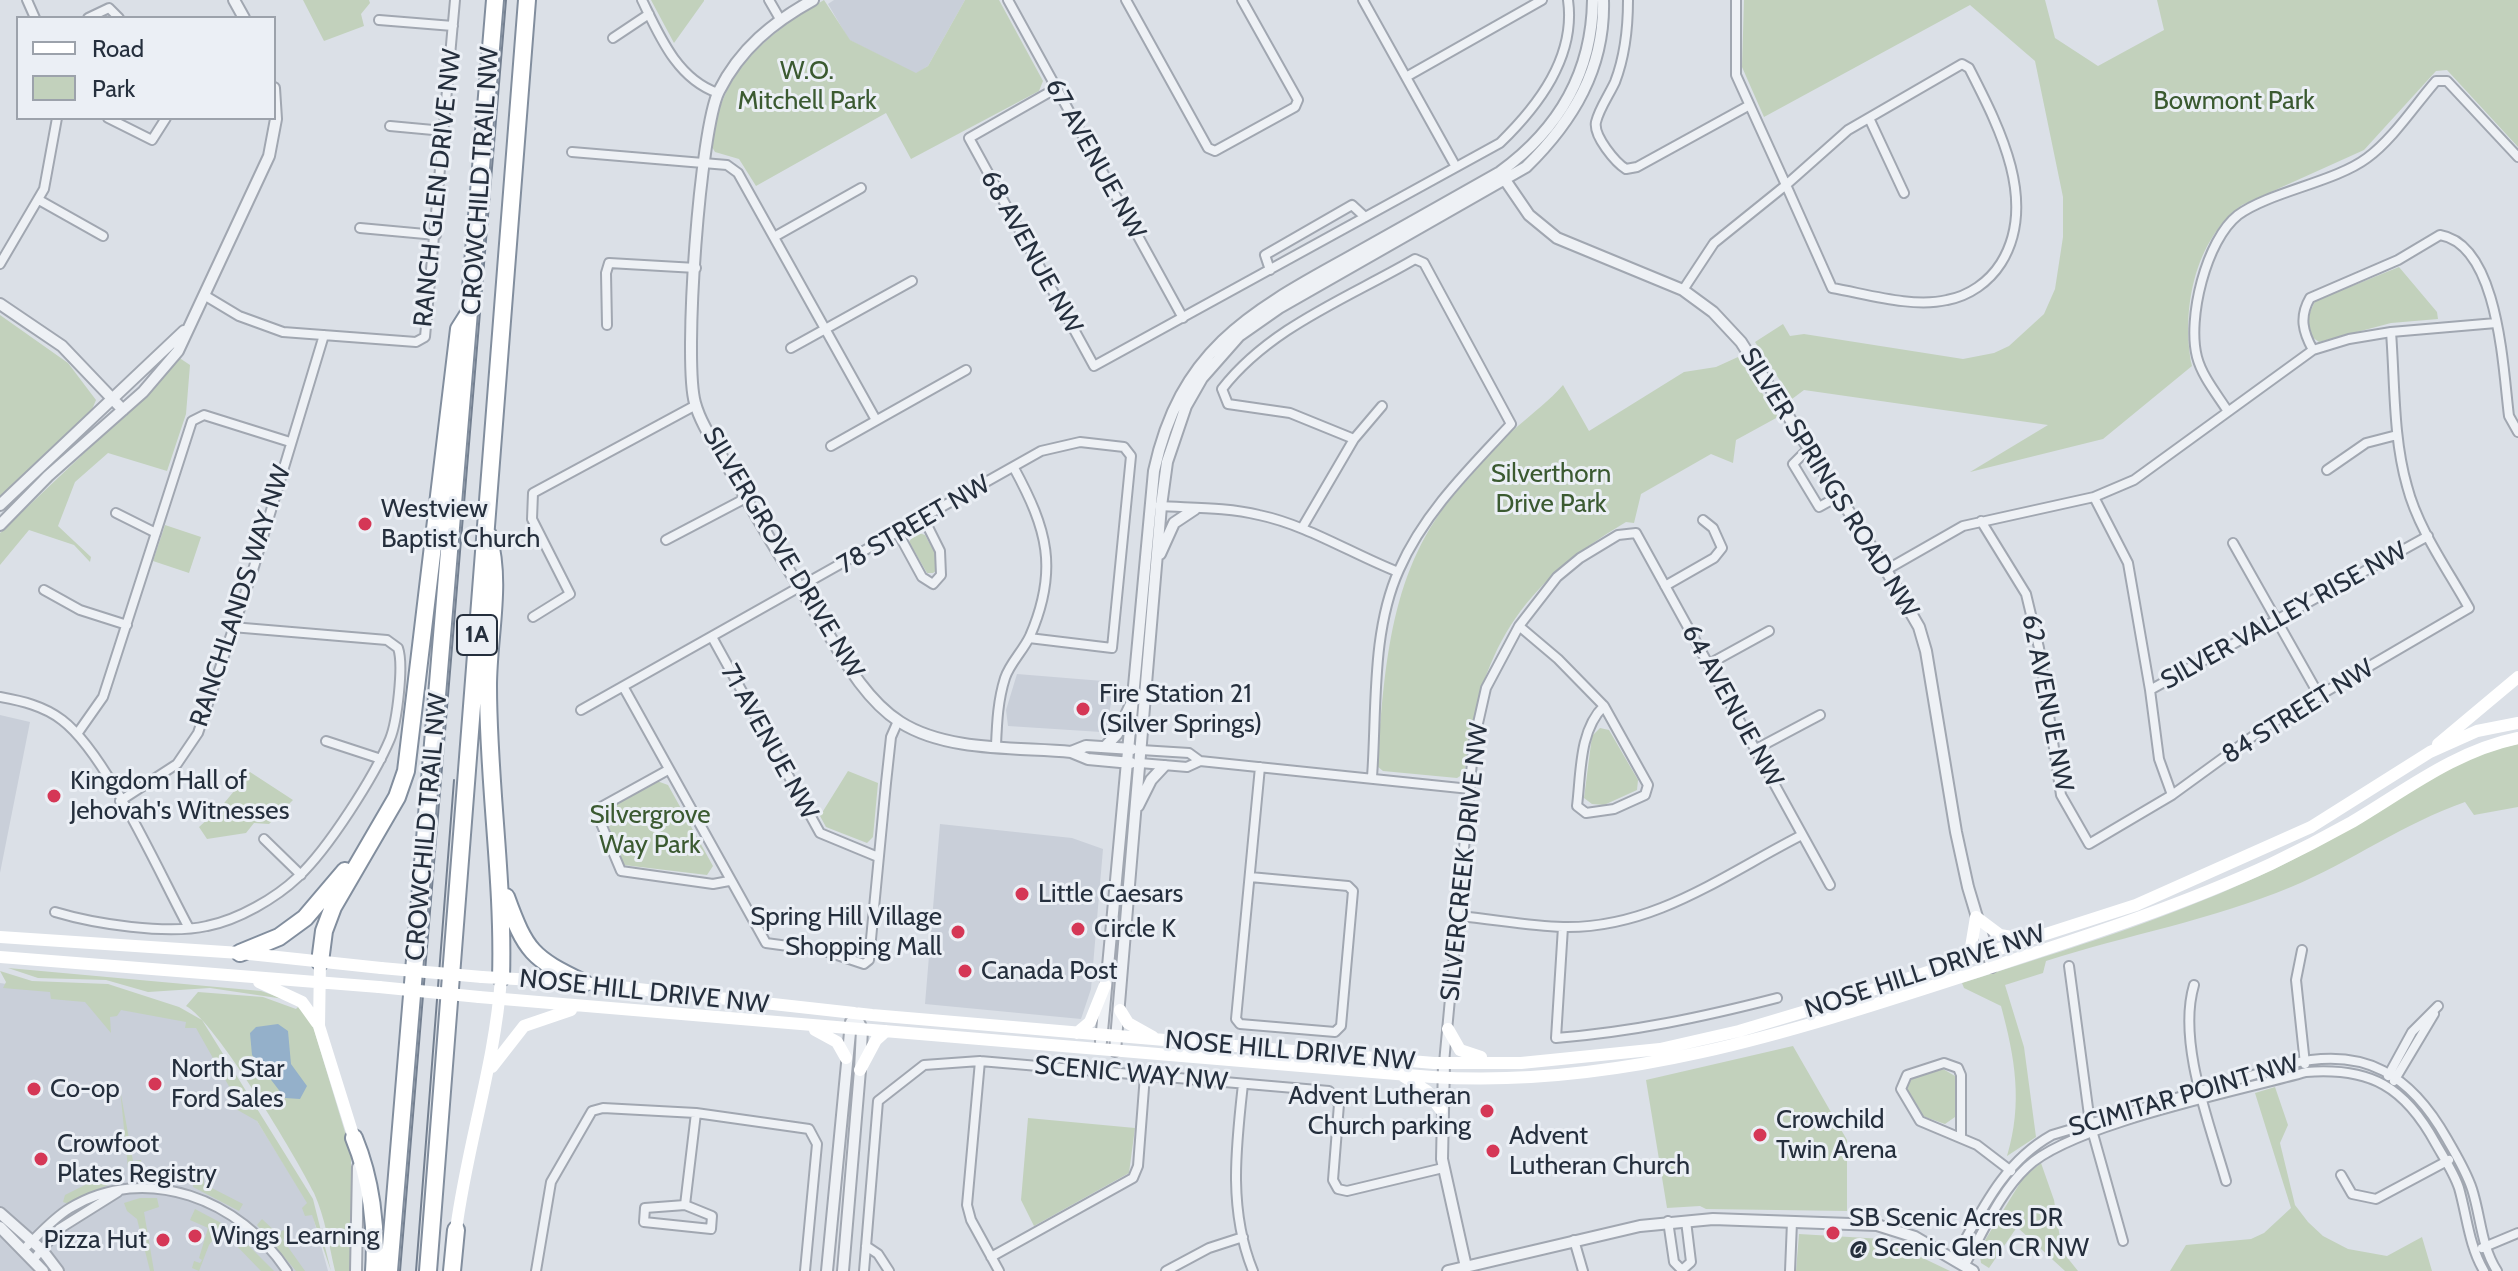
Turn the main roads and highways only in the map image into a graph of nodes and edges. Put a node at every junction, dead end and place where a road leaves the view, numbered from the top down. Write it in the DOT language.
graph roads {
  1 [pos="495,0"];
  2 [pos="527,0"];
  3 [pos="472,309"];
  4 [pos="486,526"];
  5 [pos="2518,677"];
  6 [pos="2518,723"];
  7 [pos="2518,738"];
  8 [pos="2430,752"];
  9 [pos="359,859"];
  10 [pos="502,885"];
  11 [pos="0,937"];
  12 [pos="2024,939"];
  13 [pos="240,953"];
  14 [pos="0,957"];
  15 [pos="1960,960"];
  16 [pos="320,962"];
  17 [pos="245,976"];
  18 [pos="501,978"];
  19 [pos="584,983"];
  20 [pos="318,984"];
  21 [pos="1105,985"];
  22 [pos="499,999"];
  23 [pos="584,1008"];
  24 [pos="1120,1010"];
  25 [pos="792,1025"];
  26 [pos="319,1026"];
  27 [pos="1448,1029"];
  28 [pos="886,1031"];
  29 [pos="1077,1033"];
  30 [pos="1159,1040"];
  31 [pos="846,1058"];
  32 [pos="1507,1063"];
  33 [pos="860,1070"];
  34 [pos="1393,1071"];
  35 [pos="487,1077"];
  36 [pos="1441,1110"];
  37 [pos="354,1138"];
  38 [pos="456,1230"];
  39 [pos="374,1271"];
  40 [pos="389,1271"];
  41 [pos="428,1271"];
  42 [pos="454,1271"];
  1 -- 3 [label="highway, CROWCHILD TRAIL NW / 1A"];
  2 -- 4 [label="highway, CROWCHILD TRAIL NW / 1A"];
  3 -- 9 [label="highway"];
  3 -- 40 [label="highway, CROWCHILD TRAIL NW / 1A"];
  4 -- 10 [label="highway"];
  4 -- 41 [label="highway, CROWCHILD TRAIL NW / 1A"];
  5 -- 8 [label="main road"];
  6 -- 8 [label="main road, NOSE HILL DRIVE NW"];
  7 -- 34 [label="main road, NOSE HILL DRIVE NW"];
  8 -- 12 [label="main road, NOSE HILL DRIVE NW"];
  9 -- 13 [label="highway"];
  9 -- 16 [label="highway"];
  10 -- 18 [label="highway"];
  10 -- 19 [label="highway"];
  11 -- 13 [label="main road, NOSE HILL DRIVE NW"];
  12 -- 15 [label="main road, NOSE HILL DRIVE NW"];
  12 -- 15 [label="main road"];
  13 -- 16 [label="main road, NOSE HILL DRIVE NW"];
  14 -- 17 [label="main road, NOSE HILL DRIVE NW"];
  15 -- 32 [label="main road, NOSE HILL DRIVE NW"];
  16 -- 18 [label="main road, NOSE HILL DRIVE NW, bridge"];
  16 -- 20 [label="main road"];
  17 -- 20 [label="main road, NOSE HILL DRIVE NW"];
  17 -- 26 [label="main road"];
  18 -- 19 [label="main road, NOSE HILL DRIVE NW"];
  18 -- 22 [label="main road"];
  19 -- 29 [label="main road, NOSE HILL DRIVE NW"];
  20 -- 22 [label="main road, NOSE HILL DRIVE NW, bridge"];
  20 -- 26 [label="main road"];
  21 -- 29 [label="main road"];
  22 -- 23 [label="main road, NOSE HILL DRIVE NW"];
  22 -- 35 [label="main road"];
  23 -- 25 [label="main road, NOSE HILL DRIVE NW"];
  23 -- 35 [label="main road"];
  24 -- 30 [label="main road"];
  25 -- 28 [label="main road, NOSE HILL DRIVE NW"];
  25 -- 31 [label="main road"];
  26 -- 37 [label="main road"];
  27 -- 32 [label="main road"];
  28 -- 33 [label="main road"];
  28 -- 34 [label="main road, NOSE HILL DRIVE NW"];
  29 -- 30 [label="main road, NOSE HILL DRIVE NW"];
  30 -- 32 [label="main road, NOSE HILL DRIVE NW"];
  34 -- 36 [label="main road"];
  35 -- 38 [label="main road"];
  37 -- 39 [label="highway"];
  38 -- 42 [label="highway"];
}
